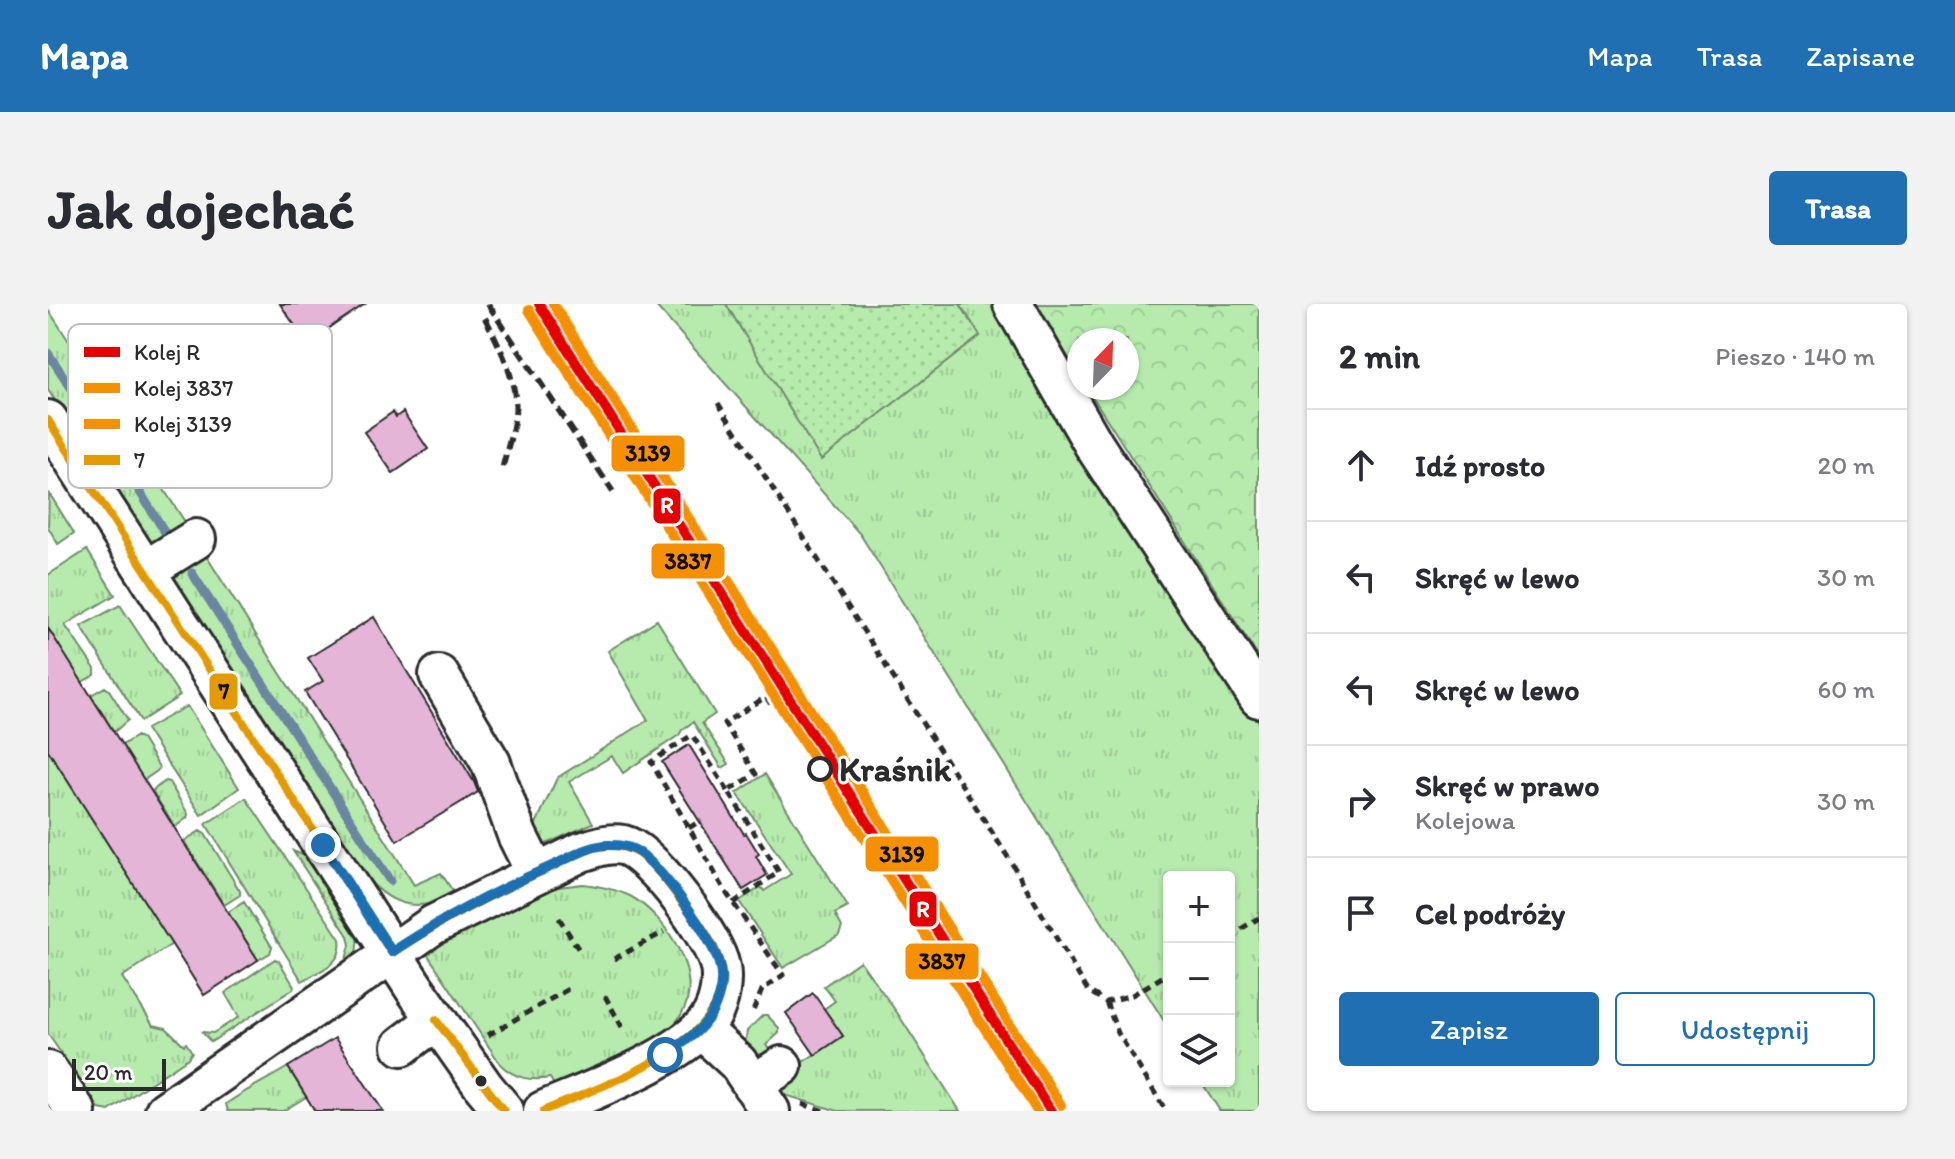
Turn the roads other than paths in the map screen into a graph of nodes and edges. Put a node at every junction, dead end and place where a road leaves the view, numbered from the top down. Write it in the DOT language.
graph roads {
  1 [pos="1013,304"];
  2 [pos="48,420"];
  3 [pos="68,450"];
  4 [pos="93,488"];
  5 [pos="196,539"];
  6 [pos="146,570"];
  7 [pos="439,675"];
  8 [pos="1259,698"];
  9 [pos="536,873"];
  10 [pos="392,952"];
  11 [pos="436,1020"];
  12 [pos="701,1029"];
  13 [pos="402,1046"];
  14 [pos="48,1071"];
  15 [pos="768,1087"];
  16 [pos="76,1111"];
  17 [pos="165,1111"];
  18 [pos="504,1111"];
  19 [pos="543,1111"];
  1 -- 8 [label="street"];
  2 -- 3 [label="street"];
  4 -- 6 [label="street"];
  5 -- 6 [label="street"];
  6 -- 10 [label="street"];
  7 -- 9 [label="street"];
  9 -- 10 [label="street"];
  9 -- 12 [label="street"];
  10 -- 11 [label="street"];
  10 -- 17 [label="street"];
  11 -- 13 [label="street"];
  11 -- 18 [label="street"];
  12 -- 15 [label="street"];
  12 -- 19 [label="street"];
  14 -- 16 [label="street"];
}
